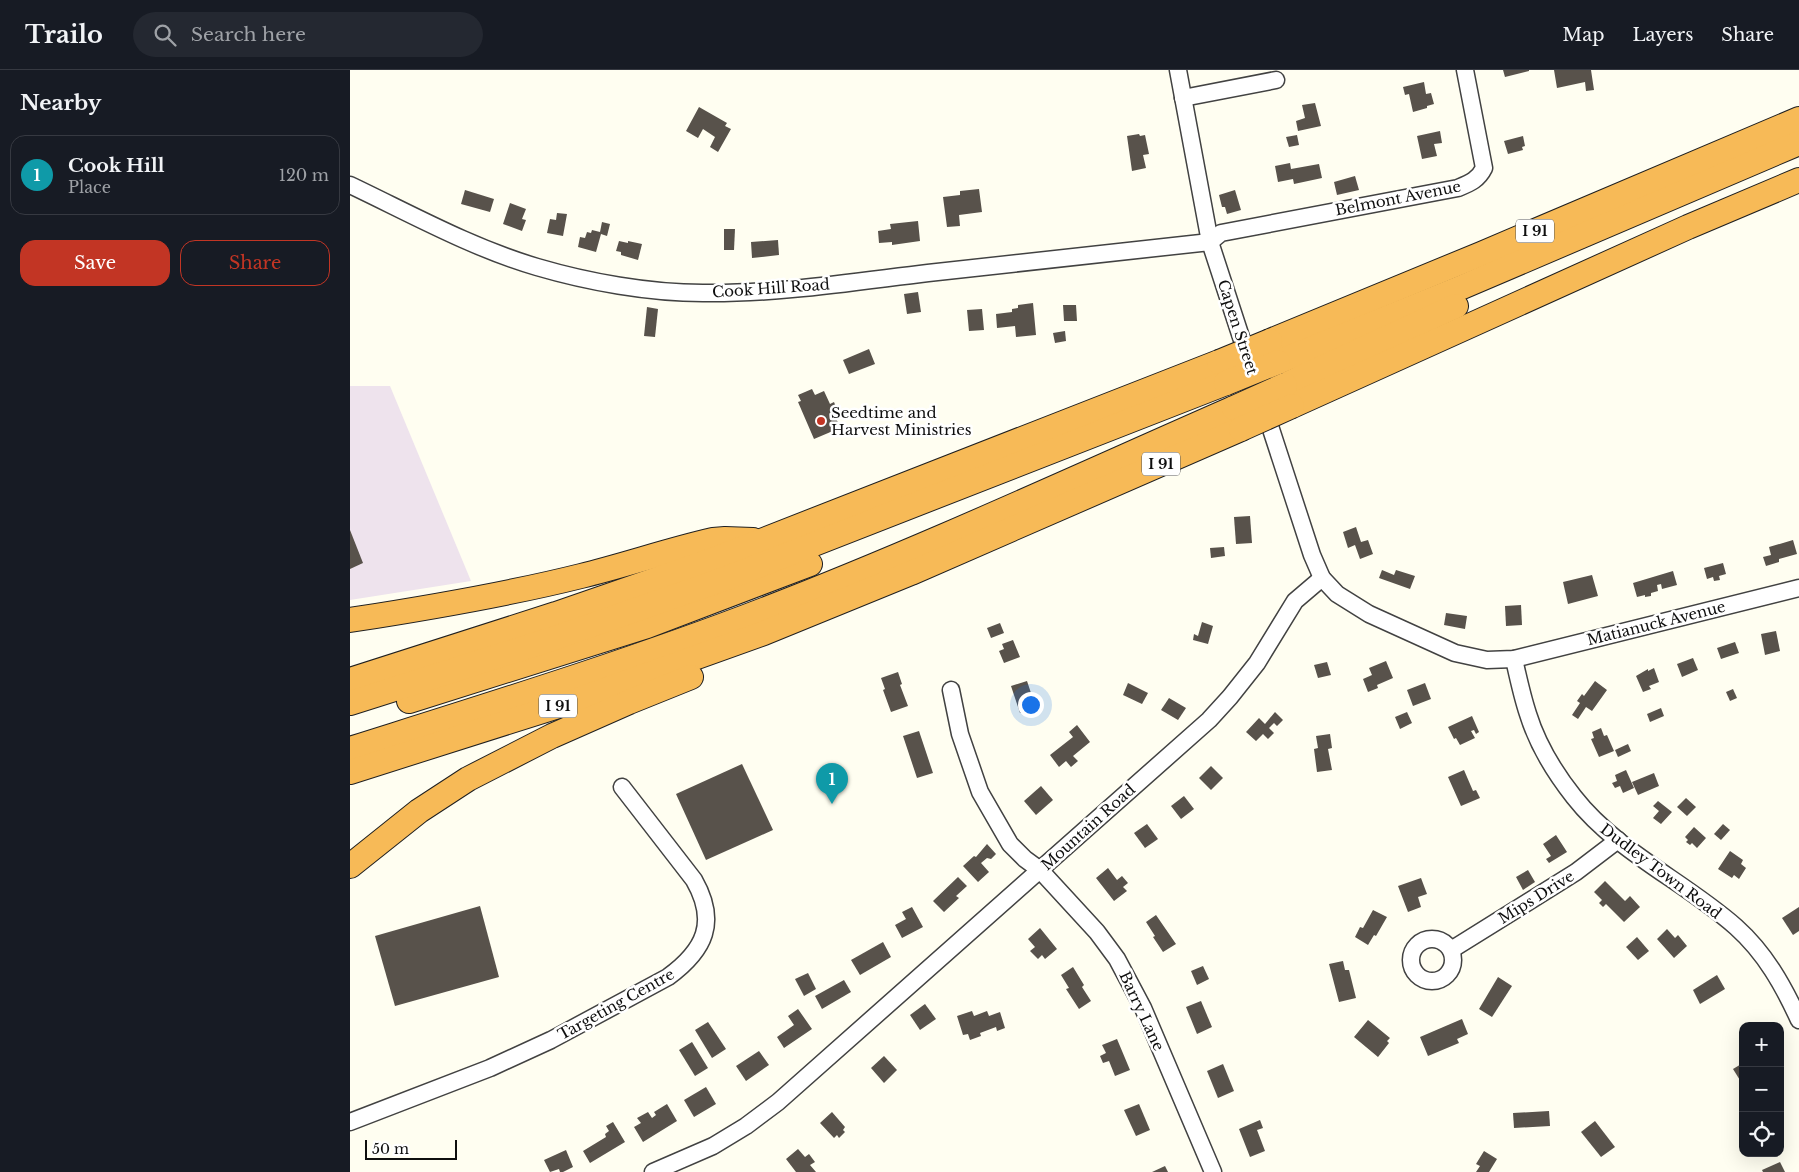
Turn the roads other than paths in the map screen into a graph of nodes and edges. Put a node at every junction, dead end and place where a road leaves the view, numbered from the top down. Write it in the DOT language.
graph roads {
  1 [pos="1178,70"];
  2 [pos="1466,70"];
  3 [pos="1276,80"];
  4 [pos="1183,98"];
  5 [pos="1799,119"];
  6 [pos="1799,143"];
  7 [pos="1799,156"];
  8 [pos="1799,180"];
  9 [pos="350,185"];
  10 [pos="1210,242"];
  11 [pos="1274,351"];
  12 [pos="1222,372"];
  13 [pos="1289,395"];
  14 [pos="1238,418"];
  15 [pos="1048,452"];
  16 [pos="1027,498"];
  17 [pos="762,542"];
  18 [pos="1322,578"];
  19 [pos="1799,588"];
  20 [pos="350,620"];
  21 [pos="764,633"];
  22 [pos="1514,659"];
  23 [pos="350,680"];
  24 [pos="951,690"];
  25 [pos="350,703"];
  26 [pos="350,719"];
  27 [pos="350,735"];
  28 [pos="350,749"];
  29 [pos="350,772"];
  30 [pos="622,787"];
  31 [pos="1618,840"];
  32 [pos="350,866"];
  33 [pos="1040,870"];
  34 [pos="1451,950"];
  35 [pos="1799,1020"];
  36 [pos="350,1122"];
  37 [pos="653,1172"];
  38 [pos="1213,1172"];
  1 -- 4 [label="street, Capen Street"];
  2 -- 10 [label="street, Belmont Avenue"];
  3 -- 4 [label="street"];
  4 -- 10 [label="street, Capen Street"];
  5 -- 11 [label="highway, I 91"];
  6 -- 11 [label="highway"];
  7 -- 13 [label="highway"];
  8 -- 13 [label="highway, I 91"];
  9 -- 10 [label="street, Cook Hill Road"];
  10 -- 18 [label="street, Capen Street"];
  11 -- 12 [label="highway, I 91, bridge"];
  12 -- 15 [label="highway"];
  12 -- 17 [label="highway, I 91"];
  13 -- 14 [label="highway, I 91, bridge"];
  14 -- 16 [label="highway"];
  14 -- 21 [label="highway, I 91"];
  15 -- 25 [label="highway"];
  15 -- 26 [label="highway"];
  16 -- 27 [label="highway"];
  16 -- 28 [label="highway"];
  17 -- 20 [label="highway"];
  17 -- 23 [label="highway, I 91"];
  18 -- 22 [label="street"];
  18 -- 33 [label="street, Mountain Road"];
  19 -- 22 [label="street, Matianuck Avenue"];
  21 -- 29 [label="highway, I 91"];
  21 -- 32 [label="highway"];
  22 -- 31 [label="street, Dudley Town Road"];
  24 -- 33 [label="street, Barry Lane"];
  30 -- 36 [label="street, Targeting Centre"];
  31 -- 34 [label="street, Mips Drive"];
  31 -- 35 [label="street, Dudley Town Road"];
  33 -- 37 [label="street, Mountain Road"];
  33 -- 38 [label="street, Barry Lane"];
}
